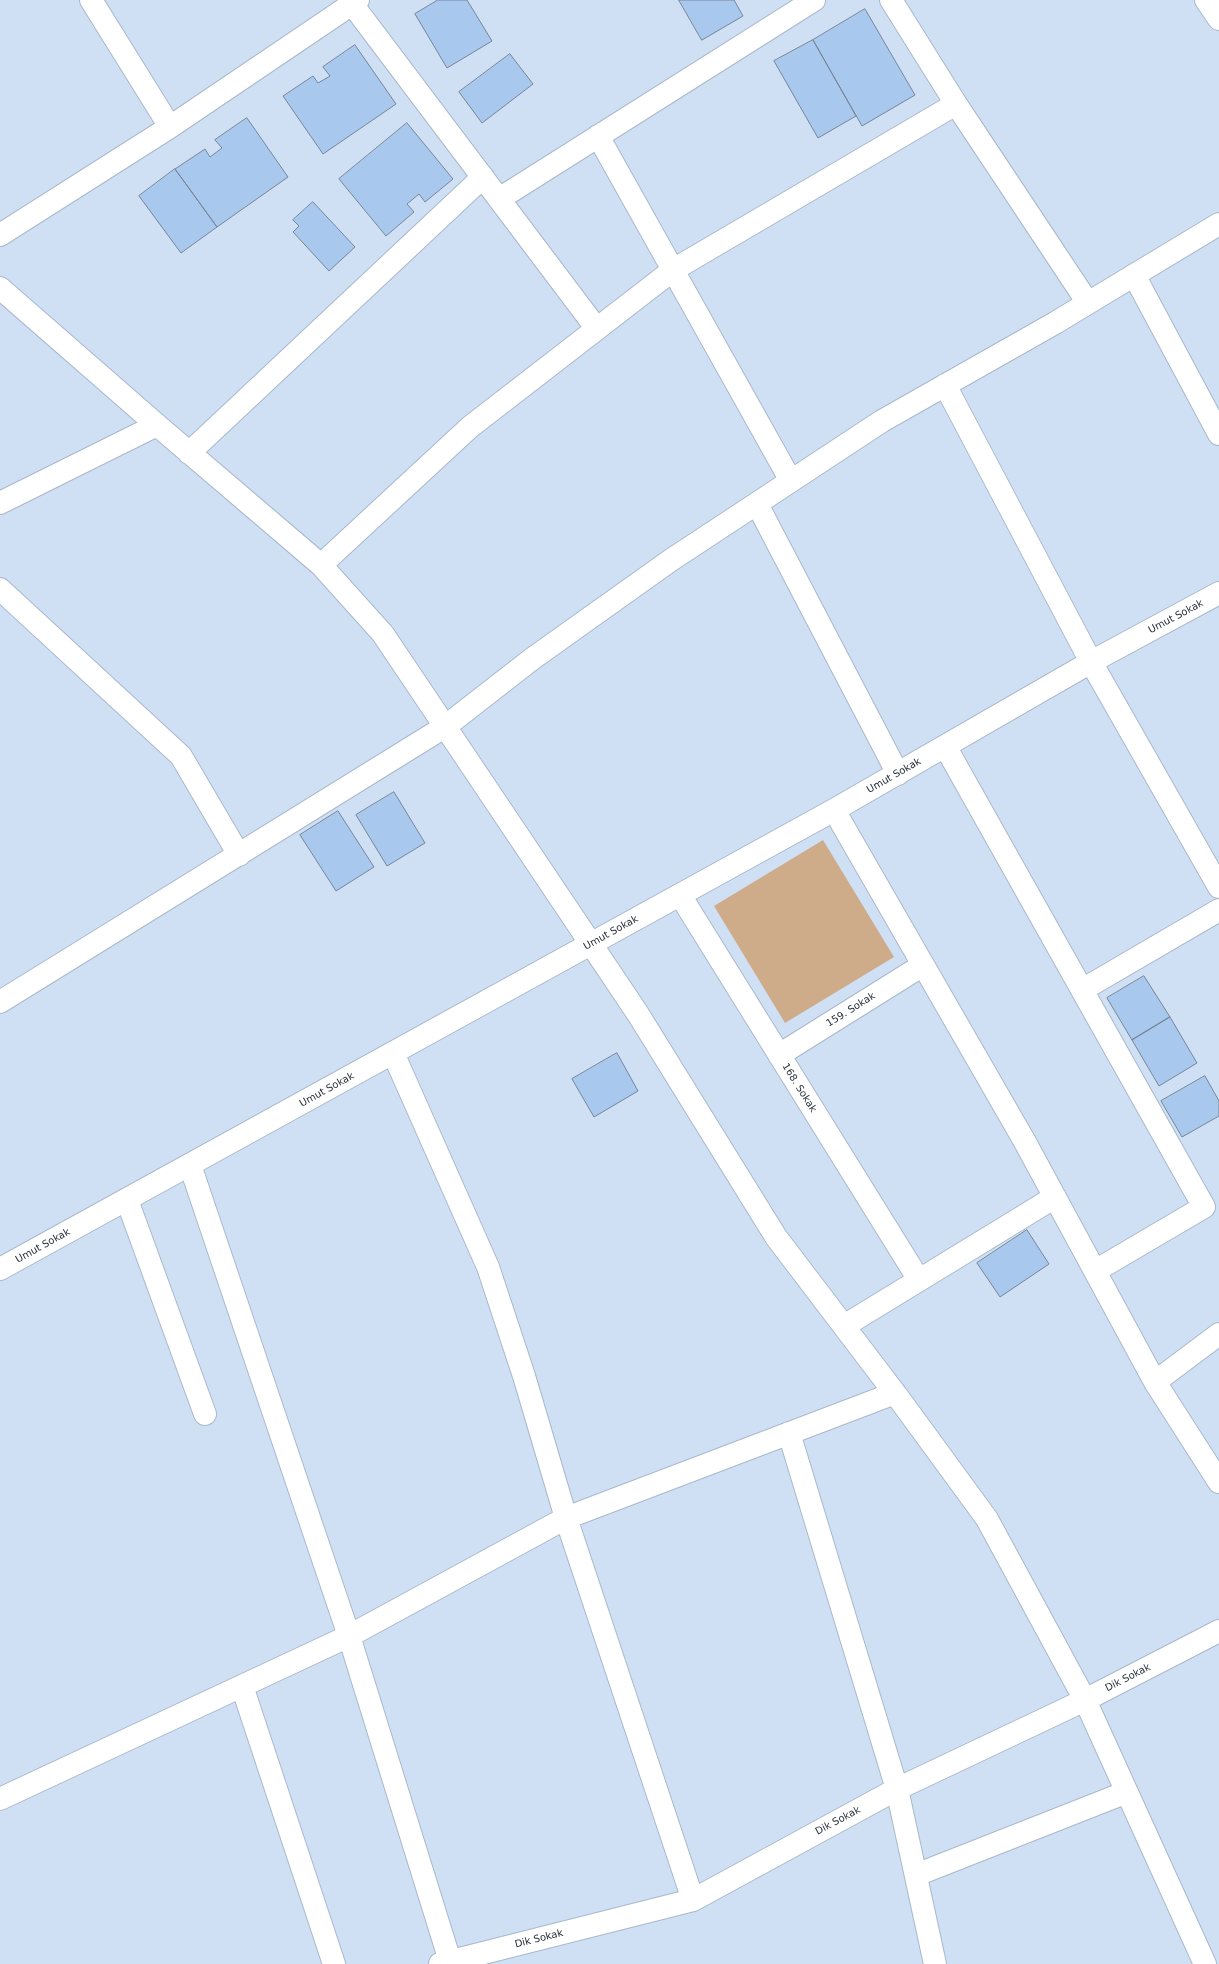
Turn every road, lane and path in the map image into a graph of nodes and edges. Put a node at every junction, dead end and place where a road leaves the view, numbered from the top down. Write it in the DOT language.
graph roads {
  1 [pos="91,0"];
  2 [pos="814,0"];
  3 [pos="891,0"];
  4 [pos="1206,0"];
  5 [pos="355,2"];
  6 [pos="1219,19"];
  7 [pos="956,104"];
  8 [pos="170,127"];
  9 [pos="598,136"];
  10 [pos="482,177"];
  11 [pos="499,199"];
  12 [pos="1219,224"];
  13 [pos="0,236"];
  14 [pos="673,270"];
  15 [pos="1134,275"];
  16 [pos="0,288"];
  17 [pos="1088,303"];
  18 [pos="597,329"];
  19 [pos="945,385"];
  20 [pos="156,425"];
  21 [pos="1219,434"];
  22 [pos="189,453"];
  23 [pos="791,481"];
  24 [pos="0,503"];
  25 [pos="757,504"];
  26 [pos="321,565"];
  27 [pos="0,589"];
  28 [pos="1219,594"];
  29 [pos="1091,662"];
  30 [pos="446,726"];
  31 [pos="945,746"];
  32 [pos="898,774"];
  33 [pos="834,810"];
  34 [pos="239,854"];
  35 [pos="1218,883"];
  36 [pos="680,895"];
  37 [pos="1219,910"];
  38 [pos="591,944"];
  39 [pos="923,965"];
  40 [pos="1082,990"];
  41 [pos="0,1002"];
  42 [pos="393,1053"];
  43 [pos="779,1055"];
  44 [pos="190,1165"];
  45 [pos="1055,1197"];
  46 [pos="127,1200"];
  47 [pos="0,1270"];
  48 [pos="1095,1271"];
  49 [pos="919,1280"];
  50 [pos="844,1326"];
  51 [pos="1219,1334"];
  52 [pos="1155,1382"];
  53 [pos="895,1393"];
  54 [pos="205,1414"];
  55 [pos="789,1433"];
  56 [pos="1219,1482"];
  57 [pos="566,1518"];
  58 [pos="1219,1632"];
  59 [pos="349,1636"];
  60 [pos="242,1686"];
  61 [pos="1085,1700"];
  62 [pos="898,1789"];
  63 [pos="1127,1792"];
  64 [pos="0,1799"];
  65 [pos="916,1875"];
  66 [pos="693,1900"];
  67 [pos="445,1963"];
  68 [pos="334,1964"];
  69 [pos="935,1964"];
  70 [pos="1205,1964"];
  1 -- 8 [label="street"];
  2 -- 9 [label="street"];
  3 -- 7 [label="street"];
  4 -- 6 [label="street"];
  5 -- 8 [label="street"];
  5 -- 10 [label="street"];
  7 -- 14 [label="street"];
  7 -- 17 [label="street"];
  8 -- 13 [label="street"];
  9 -- 11 [label="street"];
  9 -- 14 [label="street"];
  10 -- 11 [label="street"];
  10 -- 22 [label="street"];
  11 -- 18 [label="street"];
  12 -- 15 [label="street"];
  14 -- 18 [label="street"];
  14 -- 23 [label="street"];
  15 -- 17 [label="street"];
  15 -- 21 [label="street"];
  16 -- 20 [label="street"];
  17 -- 19 [label="street"];
  18 -- 26 [label="street"];
  19 -- 23 [label="street"];
  19 -- 29 [label="street"];
  20 -- 22 [label="street"];
  20 -- 24 [label="street"];
  22 -- 26 [label="street"];
  23 -- 25 [label="street"];
  25 -- 30 [label="street"];
  25 -- 32 [label="street"];
  26 -- 30 [label="street"];
  27 -- 34 [label="street"];
  28 -- 29 [label="street, Umut Sokak"];
  29 -- 31 [label="street, Umut Sokak"];
  29 -- 35 [label="street"];
  30 -- 34 [label="street"];
  30 -- 38 [label="street"];
  31 -- 32 [label="street, Umut Sokak"];
  31 -- 40 [label="street"];
  32 -- 33 [label="street, Umut Sokak"];
  33 -- 36 [label="street, Umut Sokak"];
  33 -- 39 [label="street"];
  34 -- 41 [label="street"];
  36 -- 38 [label="street, Umut Sokak"];
  36 -- 43 [label="street, 168. Sokak"];
  37 -- 40 [label="street"];
  38 -- 42 [label="street, Umut Sokak"];
  38 -- 50 [label="street"];
  39 -- 43 [label="street, 159. Sokak"];
  39 -- 45 [label="street"];
  40 -- 48 [label="street"];
  42 -- 44 [label="street, Umut Sokak"];
  42 -- 57 [label="street"];
  43 -- 49 [label="street, 168. Sokak"];
  44 -- 46 [label="street, Umut Sokak"];
  44 -- 59 [label="street"];
  45 -- 48 [label="street"];
  45 -- 49 [label="street"];
  46 -- 47 [label="street, Umut Sokak"];
  46 -- 54 [label="street"];
  48 -- 52 [label="street"];
  49 -- 50 [label="street"];
  50 -- 53 [label="street"];
  51 -- 52 [label="street"];
  52 -- 56 [label="street"];
  53 -- 55 [label="street"];
  53 -- 61 [label="street"];
  55 -- 57 [label="street"];
  55 -- 62 [label="street"];
  57 -- 59 [label="street"];
  57 -- 66 [label="street"];
  58 -- 61 [label="street, Dik Sokak"];
  59 -- 60 [label="street"];
  59 -- 67 [label="street"];
  60 -- 64 [label="street"];
  60 -- 68 [label="street"];
  61 -- 62 [label="street, Dik Sokak"];
  61 -- 63 [label="street"];
  62 -- 65 [label="street"];
  62 -- 66 [label="street, Dik Sokak"];
  63 -- 65 [label="street"];
  63 -- 70 [label="street"];
  65 -- 69 [label="street"];
  66 -- 67 [label="street, Dik Sokak"];
}
